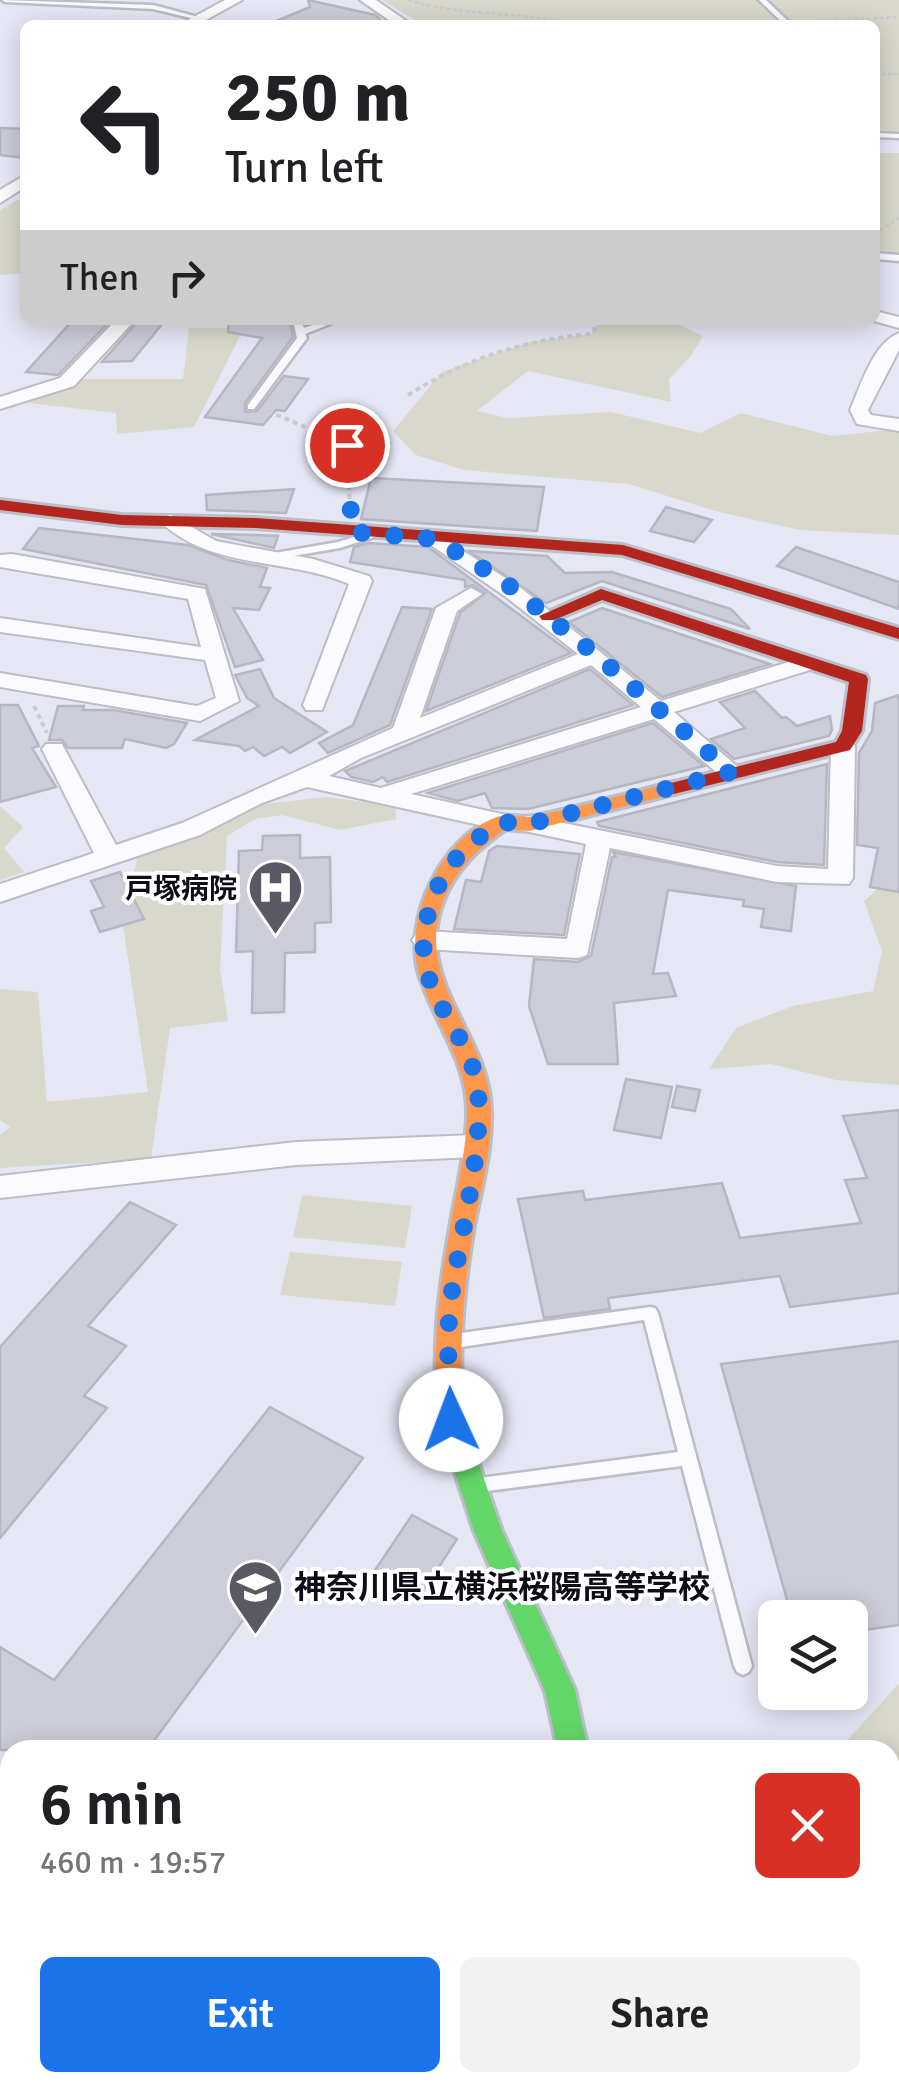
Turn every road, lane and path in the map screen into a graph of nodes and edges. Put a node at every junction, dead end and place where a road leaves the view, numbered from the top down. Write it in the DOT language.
graph roads {
  1 [pos="3,0"];
  2 [pos="235,0"];
  3 [pos="368,0"];
  4 [pos="408,0"];
  5 [pos="762,0"];
  6 [pos="899,17"];
  7 [pos="187,20"];
  8 [pos="192,20"];
  9 [pos="398,20"];
  10 [pos="539,20"];
  11 [pos="784,20"];
  12 [pos="851,20"];
  13 [pos="121,325"];
  14 [pos="298,325"];
  15 [pos="322,325"];
  16 [pos="597,325"];
  17 [pos="302,332"];
  18 [pos="899,338"];
  19 [pos="408,396"];
  20 [pos="0,403"];
  21 [pos="251,407"];
  22 [pos="899,425"];
  23 [pos="0,505"];
  24 [pos="171,521"];
  25 [pos="363,533"];
  26 [pos="435,539"];
  27 [pos="275,556"];
  28 [pos="0,561"];
  29 [pos="471,594"];
  30 [pos="548,616"];
  31 [pos="0,625"];
  32 [pos="899,634"];
  33 [pos="595,654"];
  34 [pos="214,655"];
  35 [pos="806,664"];
  36 [pos="0,680"];
  37 [pos="26,687"];
  38 [pos="314,705"];
  39 [pos="659,712"];
  40 [pos="403,732"];
  41 [pos="843,746"];
  42 [pos="54,749"];
  43 [pos="731,772"];
  44 [pos="306,779"];
  45 [pos="383,794"];
  46 [pos="502,822"];
  47 [pos="529,824"];
  48 [pos="599,839"];
  49 [pos="108,855"];
  50 [pos="0,893"];
  51 [pos="425,940"];
  52 [pos="475,1146"];
  53 [pos="0,1187"];
  54 [pos="448,1342"];
  55 [pos="689,1458"];
  56 [pos="472,1486"];
  57 [pos="744,1666"];
  58 [pos="571,1740"];
  1 -- 7 [label="lane"];
  2 -- 8 [label="street"];
  3 -- 9 [label="street"];
  4 -- 10 [label="path"];
  5 -- 11 [label="lane"];
  6 -- 12 [label="path"];
  13 -- 20 [label="street"];
  14 -- 17 [label="lane"];
  15 -- 17 [label="lane"];
  16 -- 19 [label="path"];
  17 -- 21 [label="lane"];
  18 -- 22 [label="street"];
  21 -- 25 [label="path"];
  23 -- 24 [label="street"];
  24 -- 25 [label="street"];
  24 -- 27 [label="street"];
  25 -- 26 [label="street"];
  25 -- 27 [label="lane"];
  26 -- 30 [label="street"];
  26 -- 32 [label="street"];
  27 -- 38 [label="street"];
  28 -- 34 [label="street"];
  29 -- 40 [label="street"];
  30 -- 33 [label="street"];
  30 -- 35 [label="street"];
  31 -- 34 [label="street"];
  33 -- 39 [label="street"];
  33 -- 40 [label="street"];
  34 -- 37 [label="street"];
  35 -- 39 [label="street"];
  35 -- 41 [label="street"];
  36 -- 37 [label="street"];
  37 -- 42 [label="path"];
  39 -- 43 [label="street"];
  39 -- 45 [label="street"];
  40 -- 44 [label="street"];
  41 -- 43 [label="street"];
  41 -- 48 [label="street"];
  42 -- 49 [label="street"];
  43 -- 47 [label="street"];
  44 -- 45 [label="street"];
  44 -- 49 [label="street"];
  45 -- 46 [label="street"];
  46 -- 47 [label="street"];
  46 -- 51 [label="street"];
  47 -- 48 [label="street"];
  48 -- 51 [label="street"];
  49 -- 50 [label="street"];
  51 -- 52 [label="street"];
  52 -- 53 [label="street"];
  52 -- 54 [label="street"];
  54 -- 55 [label="lane"];
  54 -- 56 [label="street"];
  55 -- 56 [label="lane"];
  55 -- 57 [label="lane"];
  56 -- 58 [label="street"];
}
